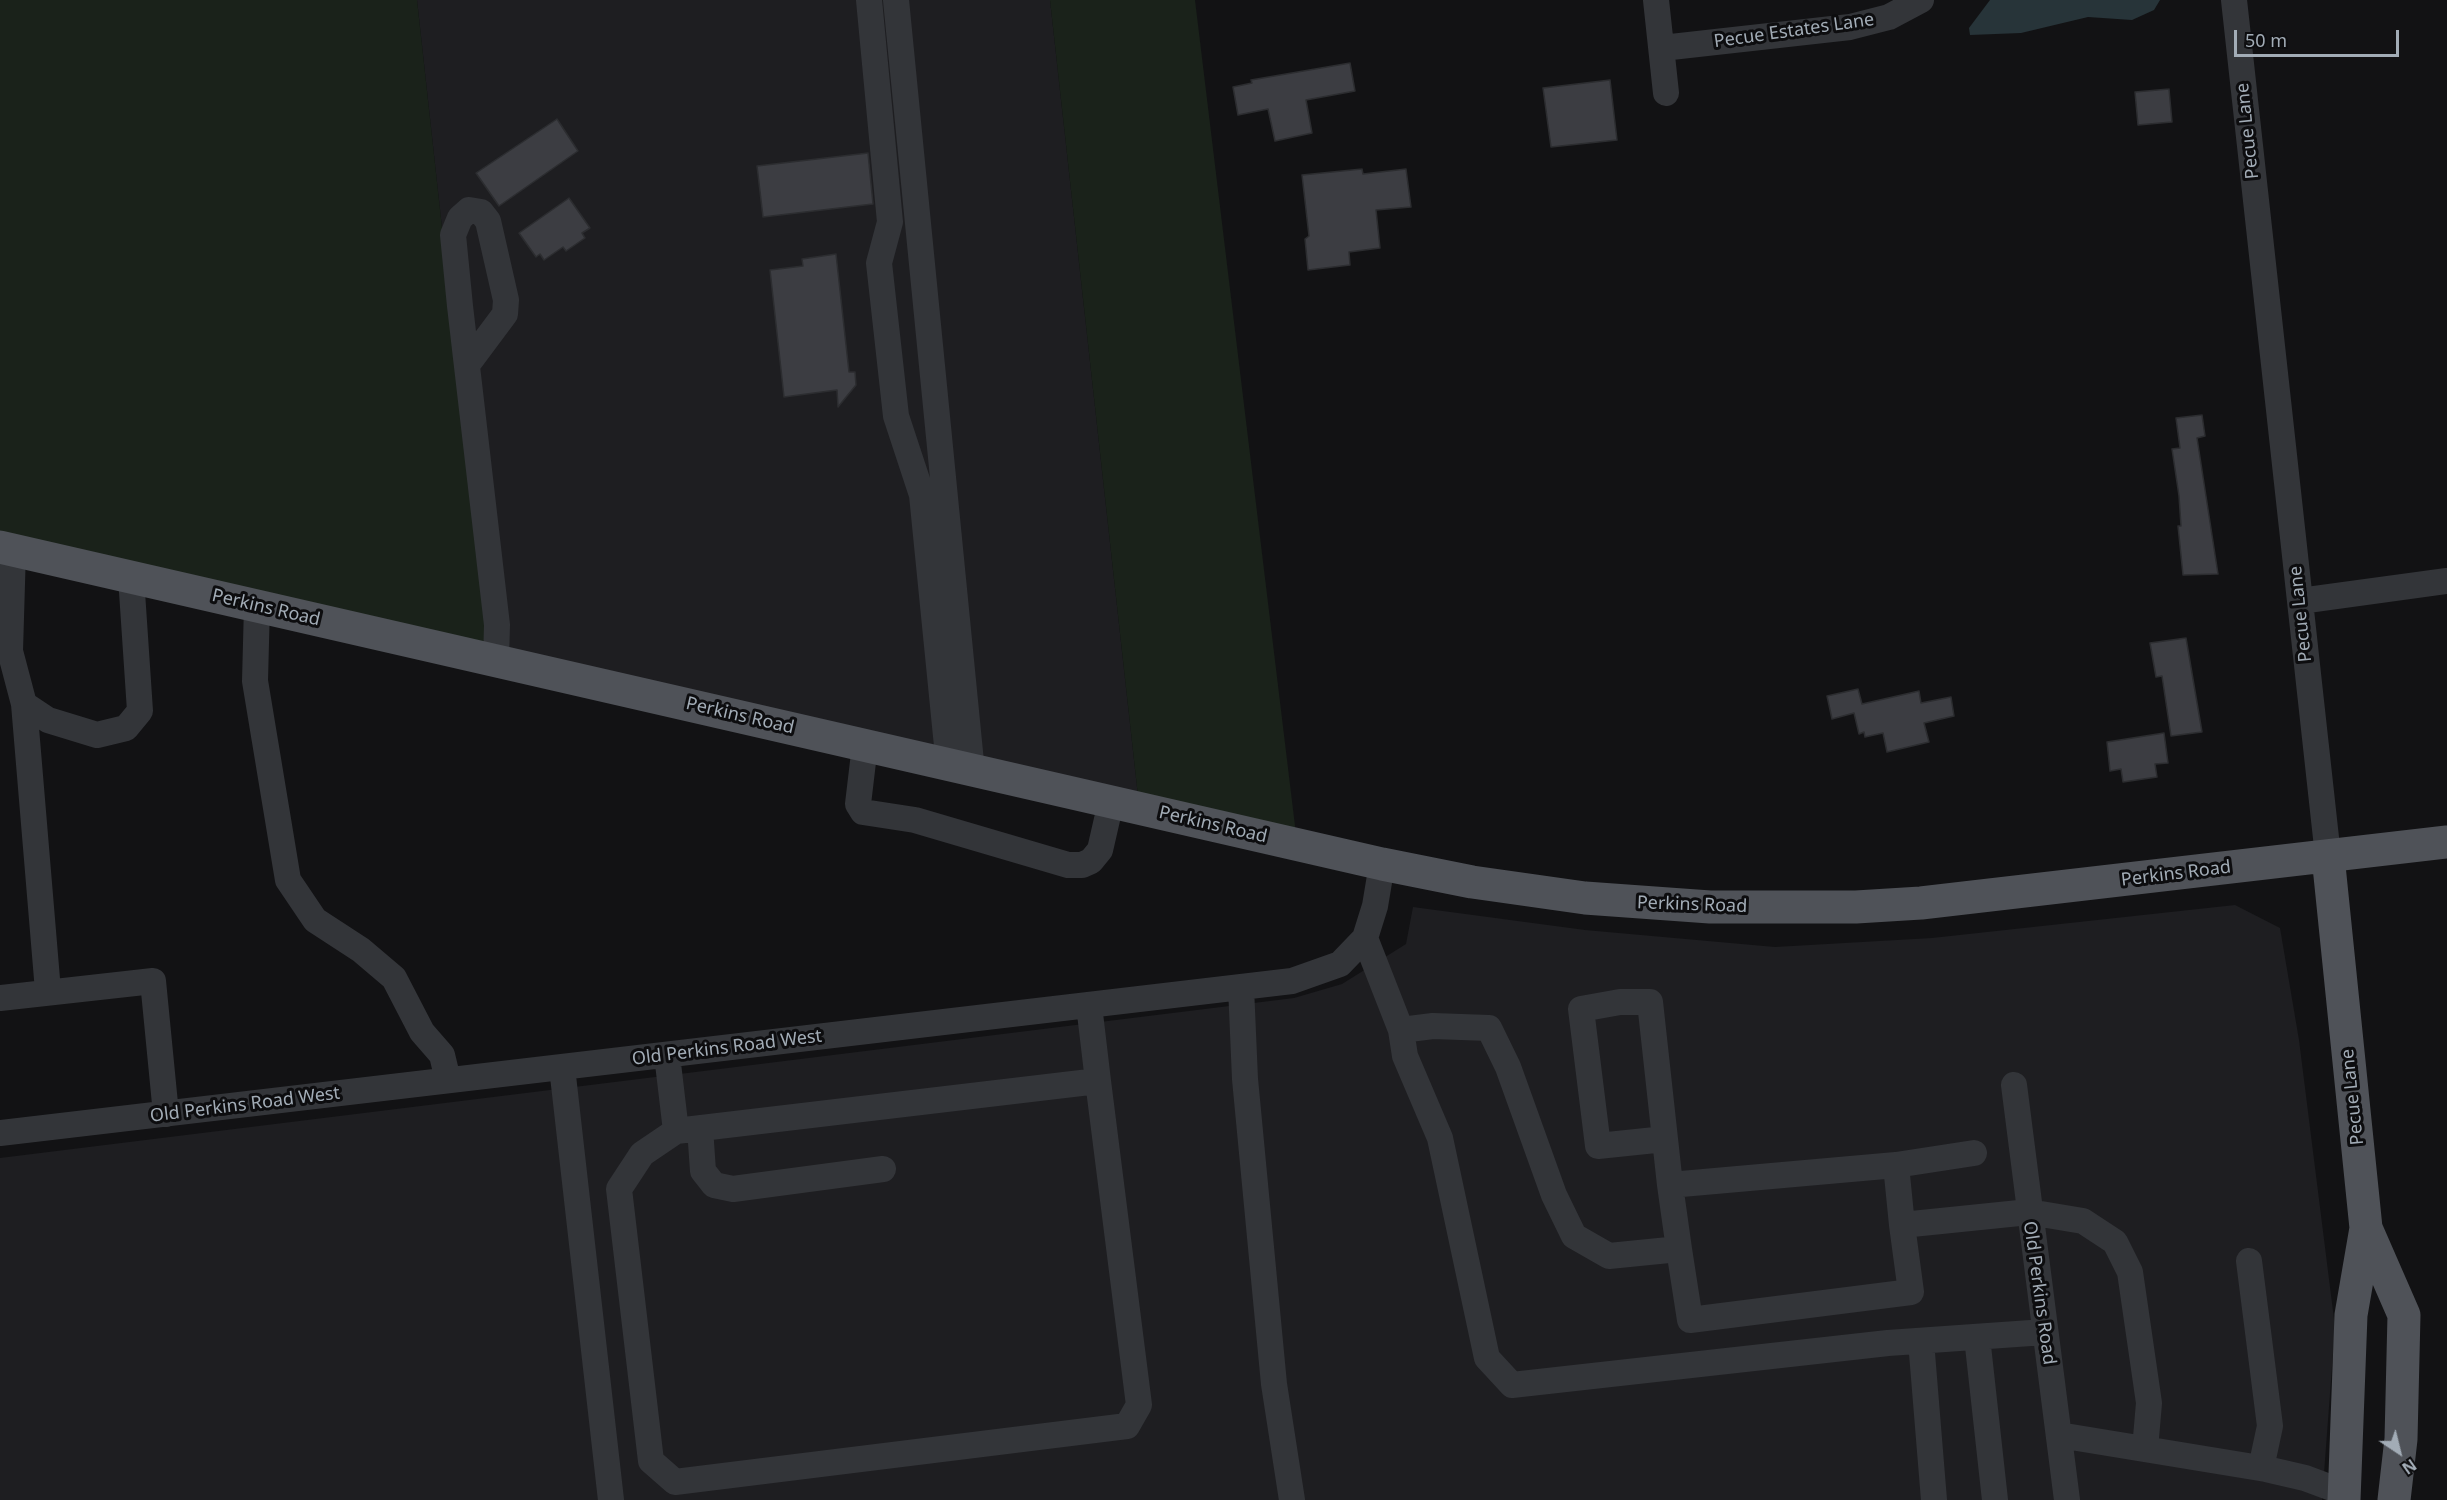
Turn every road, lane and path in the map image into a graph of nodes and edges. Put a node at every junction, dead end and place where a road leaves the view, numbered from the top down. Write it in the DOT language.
graph roads {
  1 [pos="869,0"];
  2 [pos="896,0"];
  3 [pos="1656,0"];
  4 [pos="1921,0"];
  5 [pos="2234,0"];
  6 [pos="1662,48"];
  7 [pos="1666,93"];
  8 [pos="467,365"];
  9 [pos="7,548"];
  10 [pos="131,577"];
  11 [pos="2447,582"];
  12 [pos="2300,600"];
  13 [pos="257,605"];
  14 [pos="496,660"];
  15 [pos="24,704"];
  16 [pos="865,745"];
  17 [pos="961,769"];
  18 [pos="1111,802"];
  19 [pos="2447,842"];
  20 [pos="2328,856"];
  21 [pos="1382,864"];
  22 [pos="1365,939"];
  23 [pos="1241,987"];
  24 [pos="48,991"];
  25 [pos="0,998"];
  26 [pos="1089,1005"];
  27 [pos="1401,1030"];
  28 [pos="667,1055"];
  29 [pos="562,1067"];
  30 [pos="448,1080"];
  31 [pos="1098,1081"];
  32 [pos="2014,1085"];
  33 [pos="166,1114"];
  34 [pos="688,1130"];
  35 [pos="0,1133"];
  36 [pos="1665,1139"];
  37 [pos="1974,1153"];
  38 [pos="1896,1166"];
  39 [pos="883,1169"];
  40 [pos="1670,1185"];
  41 [pos="2029,1212"];
  42 [pos="1902,1225"];
  43 [pos="2366,1228"];
  44 [pos="1679,1249"];
  45 [pos="2248,1261"];
  46 [pos="2044,1332"];
  47 [pos="1977,1337"];
  48 [pos="1921,1341"];
  49 [pos="2059,1435"];
  50 [pos="2145,1449"];
  51 [pos="2261,1468"];
  52 [pos="2344,1497"];
  53 [pos="611,1500"];
  54 [pos="1292,1500"];
  55 [pos="1934,1500"];
  56 [pos="1995,1500"];
  57 [pos="2067,1500"];
  58 [pos="2394,1500"];
  1 -- 17 [label="street"];
  2 -- 17 [label="street"];
  3 -- 6 [label="street"];
  4 -- 6 [label="street, Pecue Estates Lane"];
  5 -- 12 [label="street, Pecue Lane"];
  6 -- 7 [label="street"];
  8 -- 8 [label="street"];
  8 -- 14 [label="street"];
  9 -- 10 [label="main road, Perkins Road"];
  9 -- 15 [label="street"];
  10 -- 13 [label="main road, Perkins Road"];
  10 -- 15 [label="street"];
  11 -- 12 [label="street"];
  12 -- 20 [label="street, Pecue Lane"];
  13 -- 14 [label="main road, Perkins Road"];
  13 -- 30 [label="street"];
  14 -- 16 [label="main road, Perkins Road"];
  15 -- 24 [label="street"];
  16 -- 17 [label="main road, Perkins Road"];
  16 -- 18 [label="street"];
  17 -- 18 [label="main road, Perkins Road"];
  18 -- 21 [label="main road, Perkins Road"];
  19 -- 20 [label="main road, Perkins Road"];
  20 -- 21 [label="main road, Perkins Road"];
  20 -- 43 [label="main road, Pecue Lane"];
  21 -- 22 [label="street, Old Perkins Road West"];
  22 -- 23 [label="street, Old Perkins Road West"];
  22 -- 27 [label="street"];
  23 -- 26 [label="street, Old Perkins Road West"];
  23 -- 54 [label="street"];
  24 -- 25 [label="street"];
  24 -- 33 [label="street"];
  26 -- 28 [label="street, Old Perkins Road West"];
  26 -- 31 [label="street"];
  27 -- 44 [label="street"];
  27 -- 48 [label="street"];
  28 -- 29 [label="street, Old Perkins Road West"];
  28 -- 34 [label="street"];
  29 -- 30 [label="street, Old Perkins Road West"];
  29 -- 53 [label="street"];
  30 -- 33 [label="street, Old Perkins Road West"];
  31 -- 34 [label="street"];
  31 -- 34 [label="street"];
  32 -- 41 [label="street, Old Perkins Road"];
  33 -- 35 [label="street, Old Perkins Road West"];
  34 -- 39 [label="street"];
  36 -- 36 [label="street"];
  36 -- 40 [label="street"];
  37 -- 38 [label="street"];
  38 -- 40 [label="street"];
  38 -- 42 [label="street"];
  40 -- 44 [label="street"];
  41 -- 42 [label="street"];
  41 -- 46 [label="street, Old Perkins Road"];
  41 -- 50 [label="street"];
  42 -- 44 [label="street"];
  43 -- 52 [label="main road, Pecue Lane"];
  43 -- 58 [label="main road, Pecue Lane"];
  45 -- 51 [label="street"];
  46 -- 47 [label="street"];
  46 -- 49 [label="street, Old Perkins Road"];
  47 -- 48 [label="street"];
  47 -- 56 [label="street"];
  48 -- 55 [label="street"];
  49 -- 50 [label="street"];
  49 -- 57 [label="street, Old Perkins Road"];
  50 -- 51 [label="street"];
  51 -- 52 [label="street"];
}
